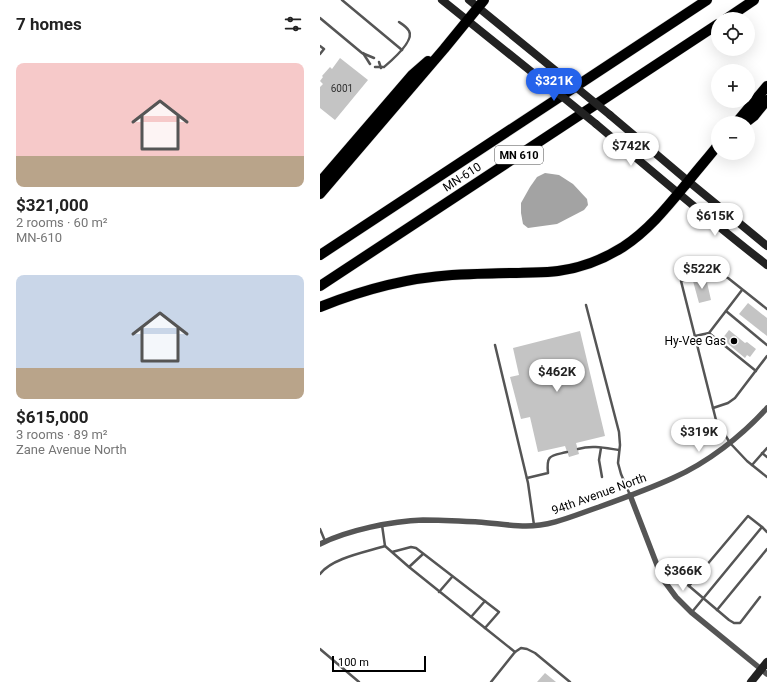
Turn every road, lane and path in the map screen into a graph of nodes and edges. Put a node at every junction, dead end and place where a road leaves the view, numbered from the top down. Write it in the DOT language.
graph roads {
  1 [pos="342,0"];
  2 [pos="442,0"];
  3 [pos="469,0"];
  4 [pos="707,0"];
  5 [pos="754,0"];
  6 [pos="481,4"];
  7 [pos="736,12"];
  8 [pos="320,18"];
  9 [pos="467,20"];
  10 [pos="399,22"];
  11 [pos="711,29"];
  12 [pos="320,46"];
  13 [pos="444,49"];
  14 [pos="402,50"];
  15 [pos="362,53"];
  16 [pos="320,54"];
  17 [pos="374,58"];
  18 [pos="379,62"];
  19 [pos="370,64"];
  20 [pos="374,67"];
  21 [pos="381,68"];
  22 [pos="767,86"];
  23 [pos="767,100"];
  24 [pos="742,116"];
  25 [pos="754,116"];
  26 [pos="711,153"];
  27 [pos="688,181"];
  28 [pos="320,182"];
  29 [pos="320,194"];
  30 [pos="678,194"];
  31 [pos="732,238"];
  32 [pos="767,246"];
  33 [pos="320,255"];
  34 [pos="767,260"];
  35 [pos="767,265"];
  36 [pos="320,286"];
  37 [pos="742,290"];
  38 [pos="586,305"];
  39 [pos="320,307"];
  40 [pos="767,309"];
  41 [pos="726,311"];
  42 [pos="709,333"];
  43 [pos="695,336"];
  44 [pos="767,344"];
  45 [pos="495,345"];
  46 [pos="767,356"];
  47 [pos="756,370"];
  48 [pos="713,408"];
  49 [pos="767,408"];
  50 [pos="730,443"];
  51 [pos="601,448"];
  52 [pos="767,448"];
  53 [pos="578,449"];
  54 [pos="619,450"];
  55 [pos="567,452"];
  56 [pos="762,453"];
  57 [pos="767,457"];
  58 [pos="752,465"];
  59 [pos="602,477"];
  60 [pos="767,477"];
  61 [pos="527,478"];
  62 [pos="630,496"];
  63 [pos="382,525"];
  64 [pos="534,526"];
  65 [pos="762,528"];
  66 [pos="320,529"];
  67 [pos="767,532"];
  68 [pos="323,542"];
  69 [pos="385,546"];
  70 [pos="767,549"];
  71 [pos="392,552"];
  72 [pos="423,554"];
  73 [pos="678,566"];
  74 [pos="408,567"];
  75 [pos="320,574"];
  76 [pos="452,577"];
  77 [pos="689,586"];
  78 [pos="439,592"];
  79 [pos="760,597"];
  80 [pos="703,598"];
  81 [pos="484,601"];
  82 [pos="717,610"];
  83 [pos="691,612"];
  84 [pos="471,617"];
  85 [pos="486,628"];
  86 [pos="320,650"];
  87 [pos="515,652"];
  88 [pos="765,668"];
  89 [pos="360,682"];
  90 [pos="491,682"];
  91 [pos="570,682"];
  92 [pos="751,682"];
  1 -- 14 [label="lane"];
  2 -- 9 [label="main road"];
  3 -- 6 [label="main road"];
  4 -- 33 [label="highway, MN-610 / MN 610"];
  5 -- 7 [label="highway"];
  6 -- 9 [label="highway"];
  6 -- 27 [label="main road, bridge"];
  8 -- 15 [label="lane"];
  9 -- 13 [label="highway"];
  9 -- 30 [label="main road, bridge"];
  10 -- 14 [label="lane"];
  11 -- 36 [label="highway, MN-610 / MN 610"];
  12 -- 16 [label="lane"];
  13 -- 28 [label="highway"];
  13 -- 29 [label="highway"];
  14 -- 21 [label="lane"];
  15 -- 17 [label="lane"];
  15 -- 19 [label="lane"];
  18 -- 21 [label="lane"];
  20 -- 21 [label="lane"];
  22 -- 24 [label="highway"];
  23 -- 25 [label="highway"];
  26 -- 27 [label="highway"];
  27 -- 30 [label="highway"];
  27 -- 32 [label="main road"];
  30 -- 31 [label="main road"];
  30 -- 39 [label="highway"];
  31 -- 34 [label="main road"];
  31 -- 35 [label="main road"];
  37 -- 40 [label="lane"];
  37 -- 41 [label="lane"];
  37 -- 43 [label="lane"];
  38 -- 54 [label="lane"];
  41 -- 42 [label="lane"];
  41 -- 44 [label="lane"];
  42 -- 43 [label="lane"];
  42 -- 47 [label="lane"];
  43 -- 48 [label="lane"];
  45 -- 61 [label="lane"];
  46 -- 47 [label="lane"];
  47 -- 48 [label="lane"];
  48 -- 50 [label="lane"];
  49 -- 50 [label="street, 94th Avenue North"];
  50 -- 58 [label="lane"];
  50 -- 62 [label="street, 94th Avenue North"];
  51 -- 53 [label="lane"];
  51 -- 54 [label="lane"];
  51 -- 59 [label="lane"];
  52 -- 56 [label="lane"];
  54 -- 62 [label="lane"];
  55 -- 61 [label="lane"];
  56 -- 57 [label="lane"];
  56 -- 58 [label="lane"];
  58 -- 60 [label="lane"];
  61 -- 64 [label="lane"];
  62 -- 64 [label="street, 94th Avenue North"];
  62 -- 83 [label="street"];
  63 -- 64 [label="street, 94th Avenue North"];
  63 -- 68 [label="street, 94th Avenue North"];
  63 -- 69 [label="lane"];
  65 -- 67 [label="lane"];
  65 -- 77 [label="lane"];
  65 -- 80 [label="lane"];
  66 -- 68 [label="lane"];
  69 -- 71 [label="lane"];
  69 -- 75 [label="lane"];
  70 -- 82 [label="lane"];
  71 -- 72 [label="lane"];
  71 -- 74 [label="lane"];
  72 -- 74 [label="lane"];
  72 -- 76 [label="lane"];
  73 -- 77 [label="lane"];
  74 -- 78 [label="lane"];
  76 -- 78 [label="lane"];
  76 -- 81 [label="lane"];
  77 -- 80 [label="lane"];
  78 -- 84 [label="lane"];
  79 -- 82 [label="lane"];
  80 -- 82 [label="lane"];
  80 -- 83 [label="lane"];
  81 -- 84 [label="lane"];
  81 -- 85 [label="lane"];
  83 -- 88 [label="street"];
  84 -- 85 [label="lane"];
  85 -- 87 [label="lane"];
  86 -- 89 [label="lane"];
  87 -- 90 [label="lane"];
  87 -- 91 [label="lane"];
  88 -- 92 [label="main road"];
}
